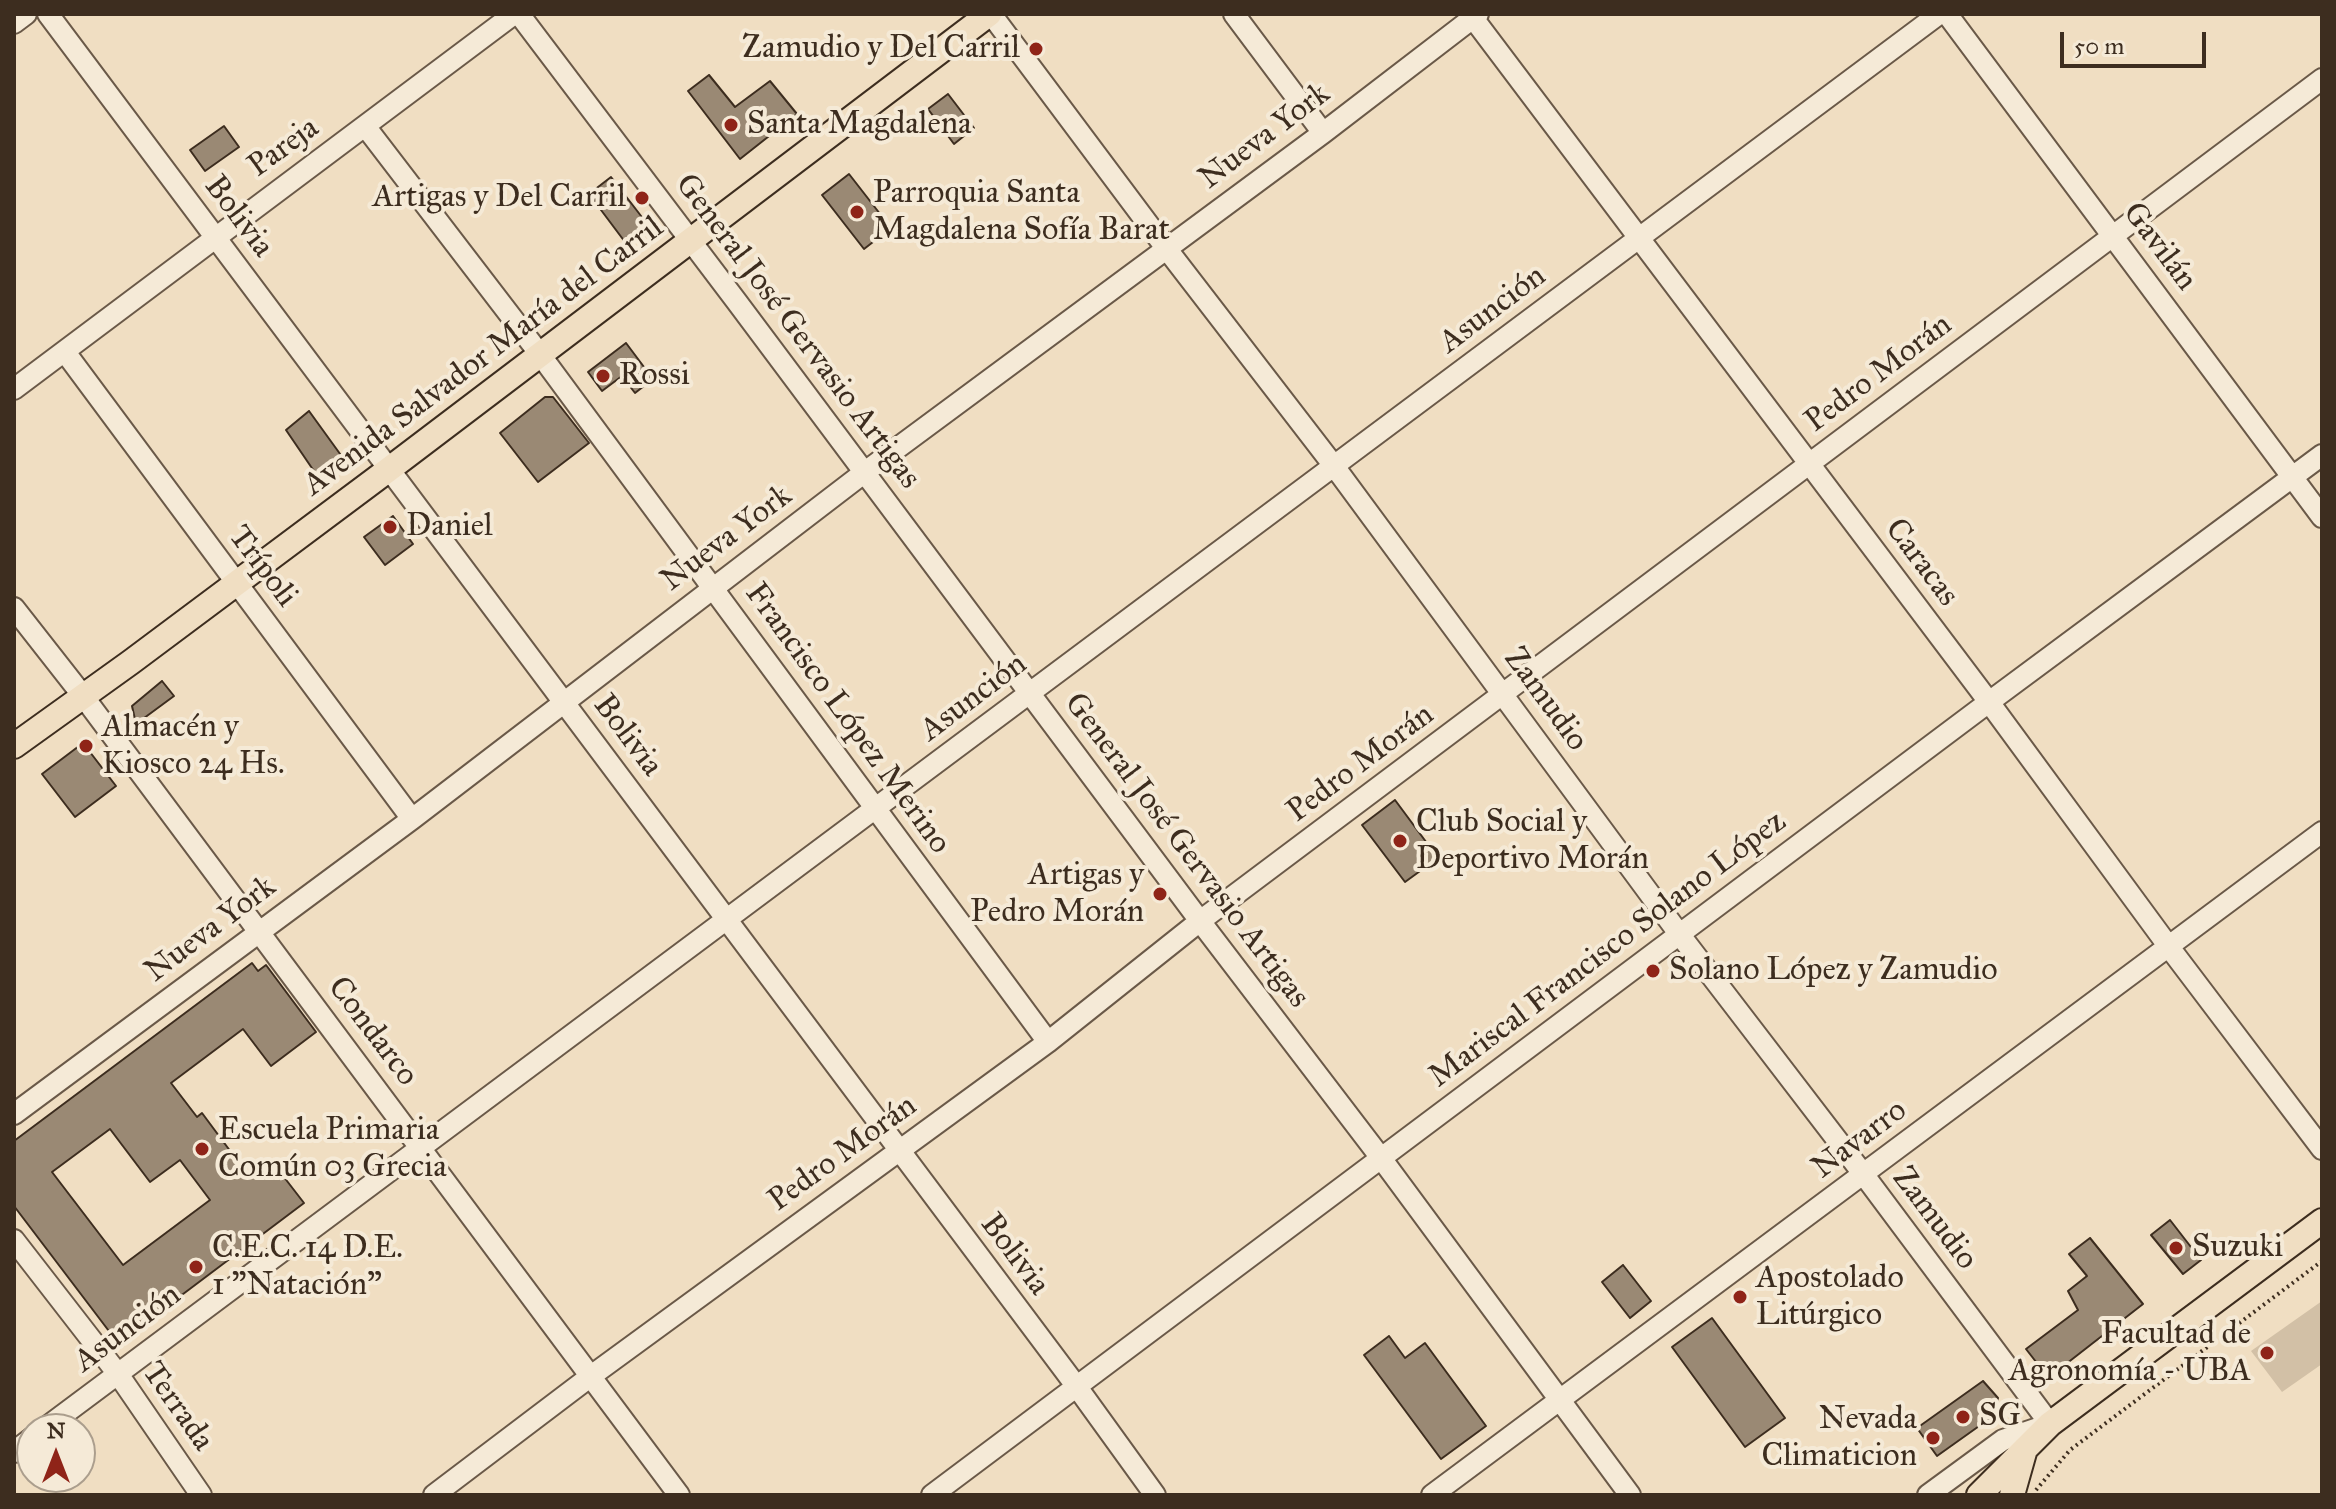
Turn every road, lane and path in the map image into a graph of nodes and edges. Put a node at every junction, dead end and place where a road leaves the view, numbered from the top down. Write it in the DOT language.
graph roads {
  1 [pos="26,14"];
  2 [pos="48,14"];
  3 [pos="517,14"];
  4 [pos="990,14"];
  5 [pos="1234,14"];
  6 [pos="1939,14"];
  7 [pos="1947,14"];
  8 [pos="1473,15"];
  9 [pos="14,23"];
  10 [pos="2322,79"];
  11 [pos="365,126"];
  12 [pos="1323,133"];
  13 [pos="2113,236"];
  14 [pos="215,237"];
  15 [pos="1639,238"];
  16 [pos="691,241"];
  17 [pos="1166,248"];
  18 [pos="65,352"];
  19 [pos="539,353"];
  20 [pos="14,389"];
  21 [pos="2322,455"];
  22 [pos="1809,464"];
  23 [pos="1334,466"];
  24 [pos="388,470"];
  25 [pos="865,472"];
  26 [pos="2293,477"];
  27 [pos="2322,517"];
  28 [pos="236,583"];
  29 [pos="713,588"];
  30 [pos="14,608"];
  31 [pos="1030,693"];
  32 [pos="1504,694"];
  33 [pos="83,696"];
  34 [pos="1989,702"];
  35 [pos="565,703"];
  36 [pos="14,746"];
  37 [pos="875,808"];
  38 [pos="412,819"];
  39 [pos="2322,832"];
  40 [pos="726,920"];
  41 [pos="1200,921"];
  42 [pos="258,932"];
  43 [pos="1680,935"];
  44 [pos="2169,947"];
  45 [pos="1048,1042"];
  46 [pos="14,1114"];
  47 [pos="421,1147"];
  48 [pos="2322,1149"];
  49 [pos="897,1151"];
  50 [pos="1381,1158"];
  51 [pos="1864,1175"];
  52 [pos="2322,1221"];
  53 [pos="14,1240"];
  54 [pos="2322,1261"];
  55 [pos="118,1374"];
  56 [pos="591,1376"];
  57 [pos="1077,1387"];
  58 [pos="1560,1400"];
  59 [pos="66,1413"];
  60 [pos="2050,1424"];
  61 [pos="2025,1447"];
  62 [pos="201,1495"];
  63 [pos="434,1495"];
  64 [pos="679,1495"];
  65 [pos="932,1495"];
  66 [pos="1155,1495"];
  67 [pos="1432,1495"];
  68 [pos="1630,1495"];
  69 [pos="1928,1495"];
  70 [pos="1979,1495"];
  71 [pos="2012,1495"];
  72 [pos="2032,1495"];
  1 -- 9 [label="street"];
  2 -- 14 [label="street, Bolivia"];
  3 -- 11 [label="street, Pareja"];
  3 -- 16 [label="street, General José Gervasio Artigas"];
  4 -- 16 [label="main road, Avenida Salvador María del Carril"];
  4 -- 17 [label="street, Zamudio"];
  5 -- 12 [label="street"];
  6 -- 15 [label="street, Asunción"];
  7 -- 13 [label="street, Gavilán"];
  8 -- 12 [label="street, Nueva York"];
  8 -- 15 [label="street, Caracas"];
  10 -- 13 [label="street, Pedro Morán"];
  11 -- 14 [label="street, Pareja"];
  11 -- 19 [label="street, Francisco López Merino"];
  12 -- 17 [label="street, Nueva York"];
  13 -- 22 [label="street, Pedro Morán"];
  13 -- 26 [label="street, Gavilán"];
  14 -- 18 [label="street, Pareja"];
  14 -- 24 [label="street, Bolivia"];
  15 -- 22 [label="street, Caracas"];
  15 -- 23 [label="street, Asunción"];
  16 -- 19 [label="main road, Avenida Salvador María del Carril"];
  16 -- 25 [label="street, General José Gervasio Artigas"];
  17 -- 23 [label="street, Zamudio"];
  17 -- 25 [label="street, Nueva York"];
  18 -- 20 [label="street, Pareja"];
  18 -- 28 [label="street, Trípoli"];
  19 -- 24 [label="main road, Avenida Salvador María del Carril"];
  19 -- 29 [label="street, Francisco López Merino"];
  21 -- 26 [label="street, Mariscal Francisco Solano López"];
  22 -- 32 [label="street, Pedro Morán"];
  22 -- 34 [label="street, Caracas"];
  23 -- 31 [label="street, Asunción"];
  23 -- 32 [label="street, Zamudio"];
  24 -- 28 [label="main road, Avenida Salvador María del Carril"];
  24 -- 35 [label="street, Bolivia"];
  25 -- 29 [label="street, Nueva York"];
  25 -- 31 [label="street, General José Gervasio Artigas"];
  26 -- 27 [label="street, Gavilán"];
  26 -- 34 [label="street, Mariscal Francisco Solano López"];
  28 -- 33 [label="main road, Avenida Salvador María del Carril"];
  28 -- 38 [label="street, Trípoli"];
  29 -- 35 [label="street, Nueva York"];
  29 -- 37 [label="street, Francisco López Merino"];
  30 -- 33 [label="street, Condarco"];
  31 -- 37 [label="street, Asunción"];
  31 -- 41 [label="street, General José Gervasio Artigas"];
  32 -- 41 [label="street, Pedro Morán"];
  32 -- 43 [label="street, Zamudio"];
  33 -- 36 [label="main road, Avenida Salvador María del Carril"];
  33 -- 42 [label="street, Condarco"];
  34 -- 43 [label="street, Mariscal Francisco Solano López"];
  34 -- 44 [label="street, Caracas"];
  35 -- 38 [label="street, Nueva York"];
  35 -- 40 [label="street, Bolivia"];
  37 -- 40 [label="street, Asunción"];
  37 -- 45 [label="street, Francisco López Merino"];
  38 -- 42 [label="street, Nueva York"];
  39 -- 44 [label="street, Navarro"];
  40 -- 47 [label="street, Asunción"];
  40 -- 49 [label="street, Bolivia"];
  41 -- 45 [label="street, Pedro Morán"];
  41 -- 50 [label="street, General José Gervasio Artigas"];
  42 -- 46 [label="street, Nueva York"];
  42 -- 47 [label="street, Condarco"];
  43 -- 50 [label="street, Mariscal Francisco Solano López"];
  43 -- 51 [label="street, Zamudio"];
  44 -- 48 [label="street, Caracas"];
  44 -- 51 [label="street, Navarro"];
  45 -- 49 [label="street, Pedro Morán"];
  47 -- 55 [label="street, Asunción"];
  47 -- 56 [label="street, Condarco"];
  49 -- 56 [label="street, Pedro Morán"];
  49 -- 57 [label="street, Bolivia"];
  50 -- 57 [label="street, Mariscal Francisco Solano López"];
  50 -- 58 [label="street, General José Gervasio Artigas"];
  51 -- 58 [label="street, Navarro"];
  51 -- 60 [label="street, Zamudio"];
  52 -- 60 [label="main road"];
  53 -- 55 [label="street, Terrada"];
  54 -- 72 [label="path"];
  55 -- 59 [label="street, Asunción"];
  55 -- 62 [label="street, Terrada"];
  56 -- 63 [label="street, Pedro Morán"];
  56 -- 64 [label="street, Condarco"];
  57 -- 65 [label="street, Mariscal Francisco Solano López"];
  57 -- 66 [label="street, Bolivia"];
  58 -- 67 [label="street, Navarro"];
  58 -- 68 [label="street, General José Gervasio Artigas"];
  60 -- 61 [label="main road"];
  60 -- 69 [label="street"];
  61 -- 70 [label="main road"];
  61 -- 71 [label="main road"];
}
